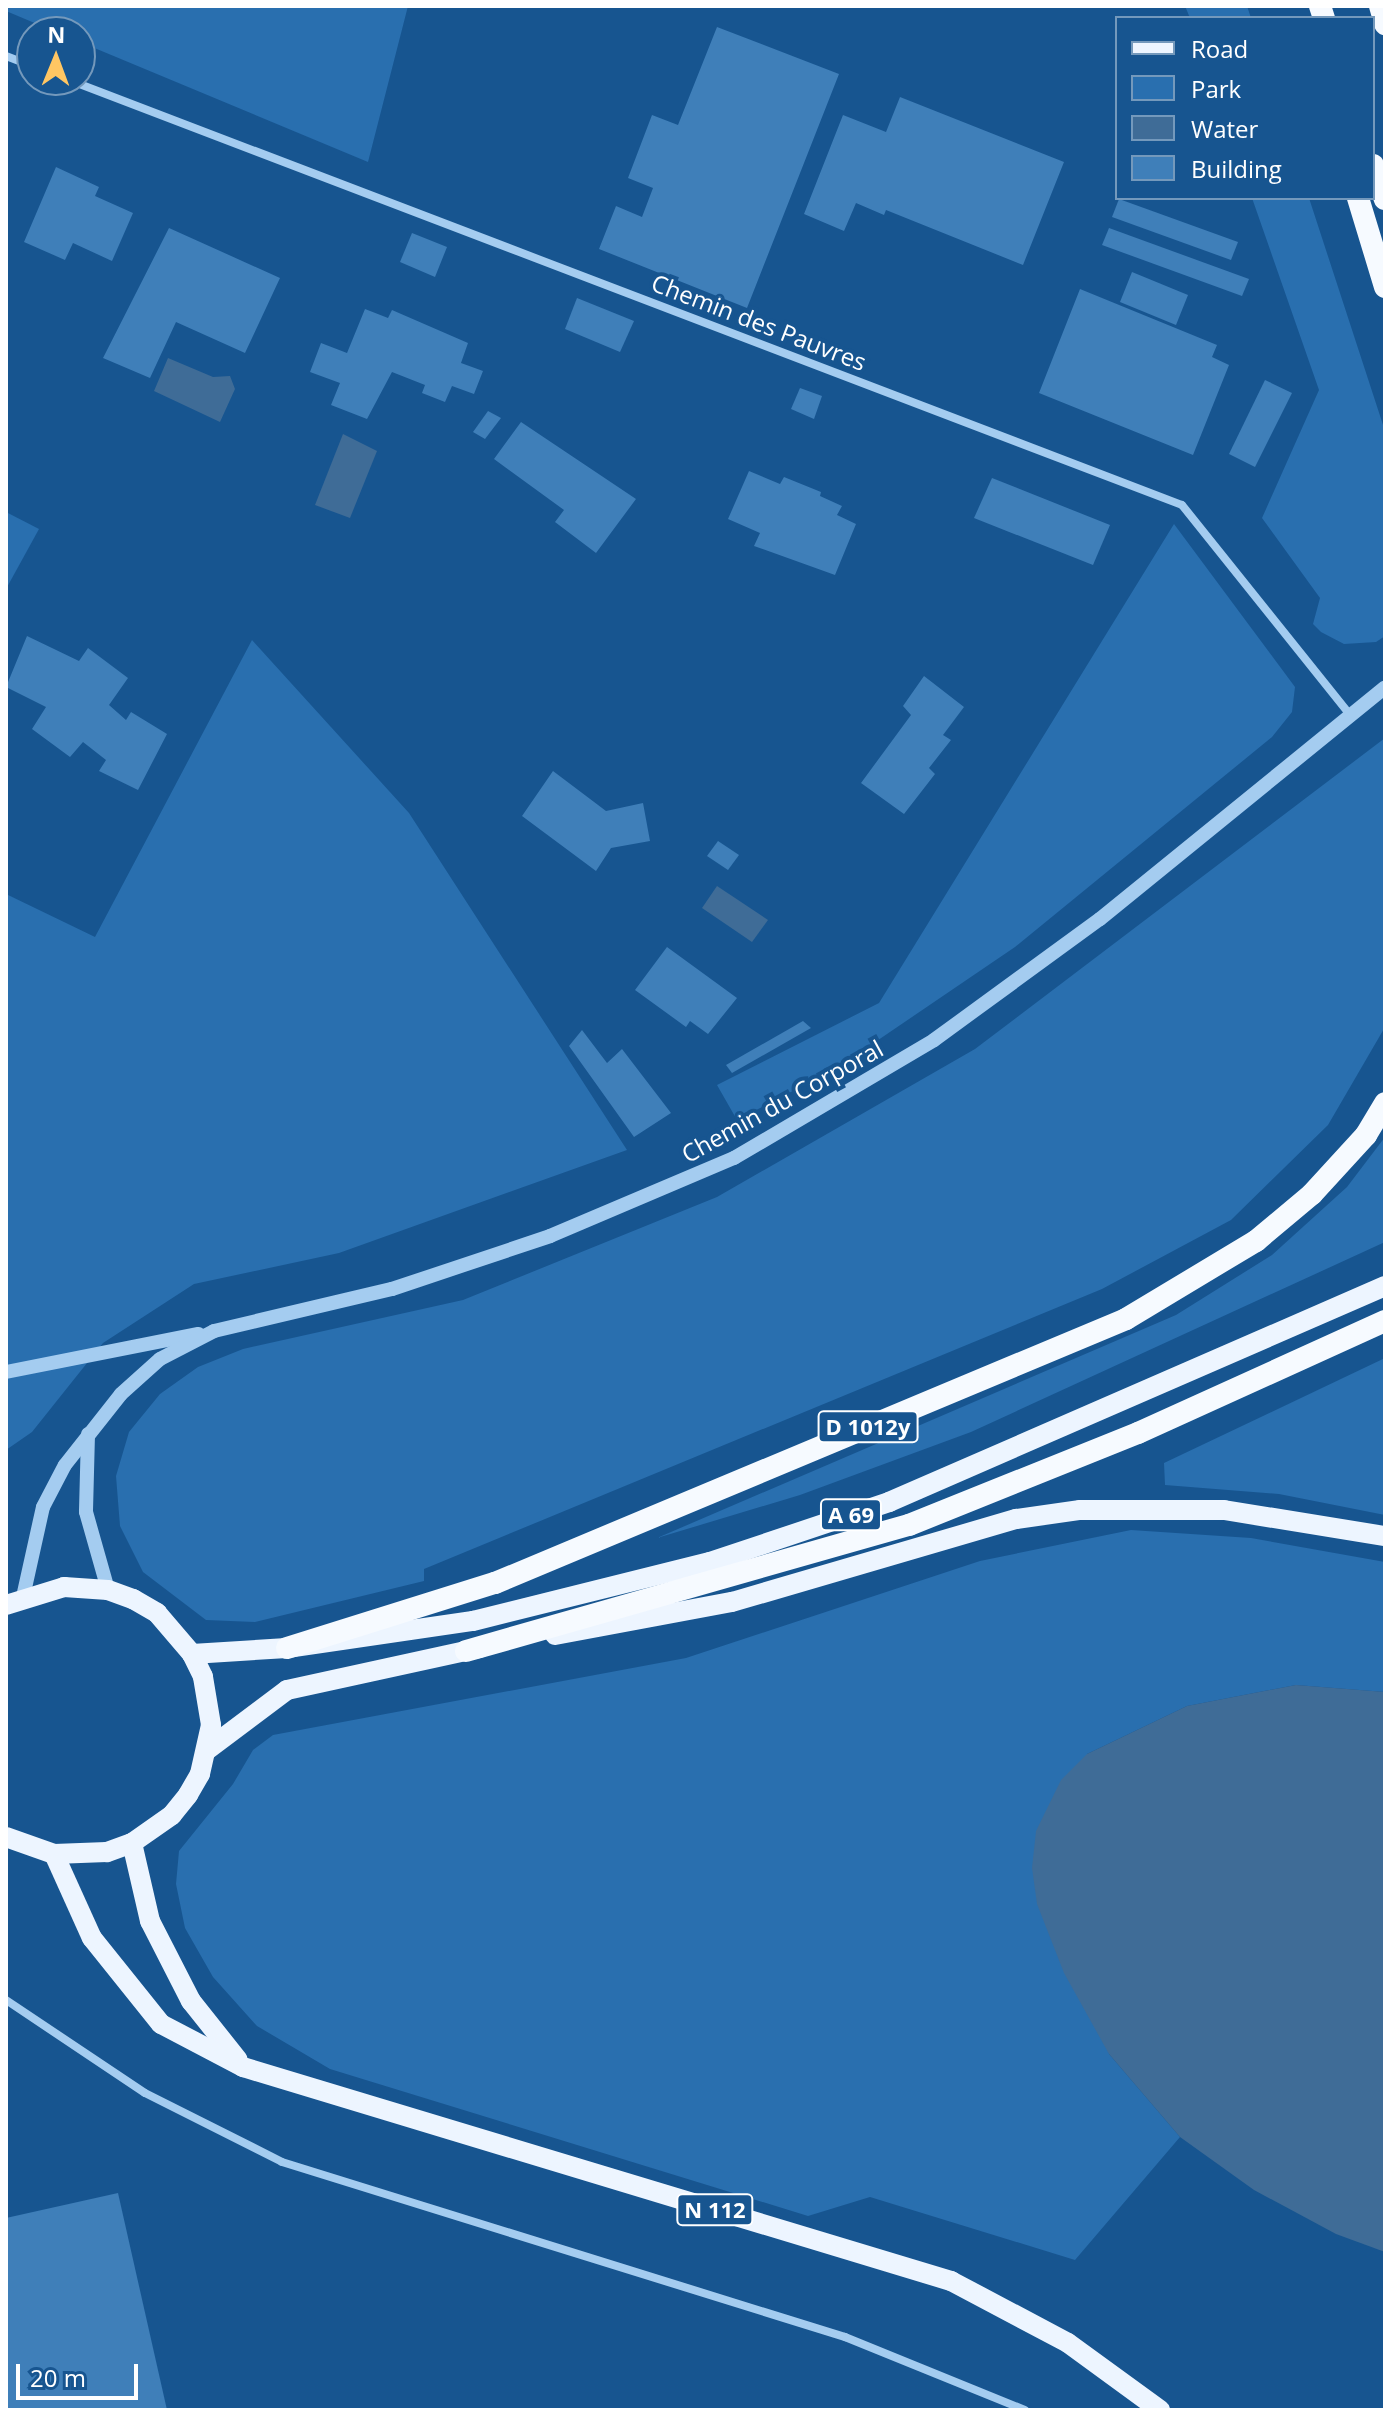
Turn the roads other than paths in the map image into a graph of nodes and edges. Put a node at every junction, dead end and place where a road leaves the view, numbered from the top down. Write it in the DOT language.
graph roads {
  1 [pos="1380,6"];
  2 [pos="1385,24"];
  3 [pos="96,90"];
  4 [pos="1375,171"];
  5 [pos="1385,199"];
  6 [pos="1359,200"];
  7 [pos="1385,287"];
  8 [pos="1385,687"];
  9 [pos="1350,715"];
  10 [pos="1385,1103"];
  11 [pos="1385,1286"];
  12 [pos="1385,1321"];
  13 [pos="214,1331"];
  14 [pos="6,1372"];
  15 [pos="88,1433"];
  16 [pos="1385,1536"];
  17 [pos="108,1590"];
  18 [pos="14,1601"];
  19 [pos="287,1648"];
  20 [pos="466,1651"];
  21 [pos="192,1654"];
  22 [pos="207,1750"];
  23 [pos="6,1837"];
  24 [pos="132,1843"];
  25 [pos="54,1854"];
  26 [pos="6,2000"];
  27 [pos="243,2067"];
  28 [pos="1025,2410"];
  29 [pos="1160,2410"];
  1 -- 2 [label="highway"];
  3 -- 9 [label="street, Chemin des Pauvres"];
  4 -- 5 [label="highway"];
  6 -- 7 [label="highway"];
  8 -- 9 [label="street, Chemin du Corporal"];
  9 -- 13 [label="street, Chemin du Corporal"];
  10 -- 19 [label="highway, D 1012y"];
  11 -- 19 [label="main road, A 69"];
  12 -- 20 [label="highway, A 69"];
  13 -- 14 [label="street"];
  13 -- 15 [label="street, Chemin du Corporal"];
  15 -- 17 [label="street"];
  15 -- 18 [label="street, Chemin du Corporal"];
  16 -- 20 [label="main road, A 69"];
  17 -- 18 [label="main road"];
  17 -- 21 [label="main road"];
  19 -- 21 [label="main road"];
  20 -- 22 [label="main road"];
  21 -- 22 [label="main road"];
  22 -- 24 [label="main road"];
  23 -- 25 [label="main road"];
  24 -- 25 [label="main road"];
  24 -- 27 [label="main road"];
  25 -- 27 [label="main road, N 112"];
  26 -- 28 [label="street"];
  27 -- 29 [label="main road, N 112"];
}
